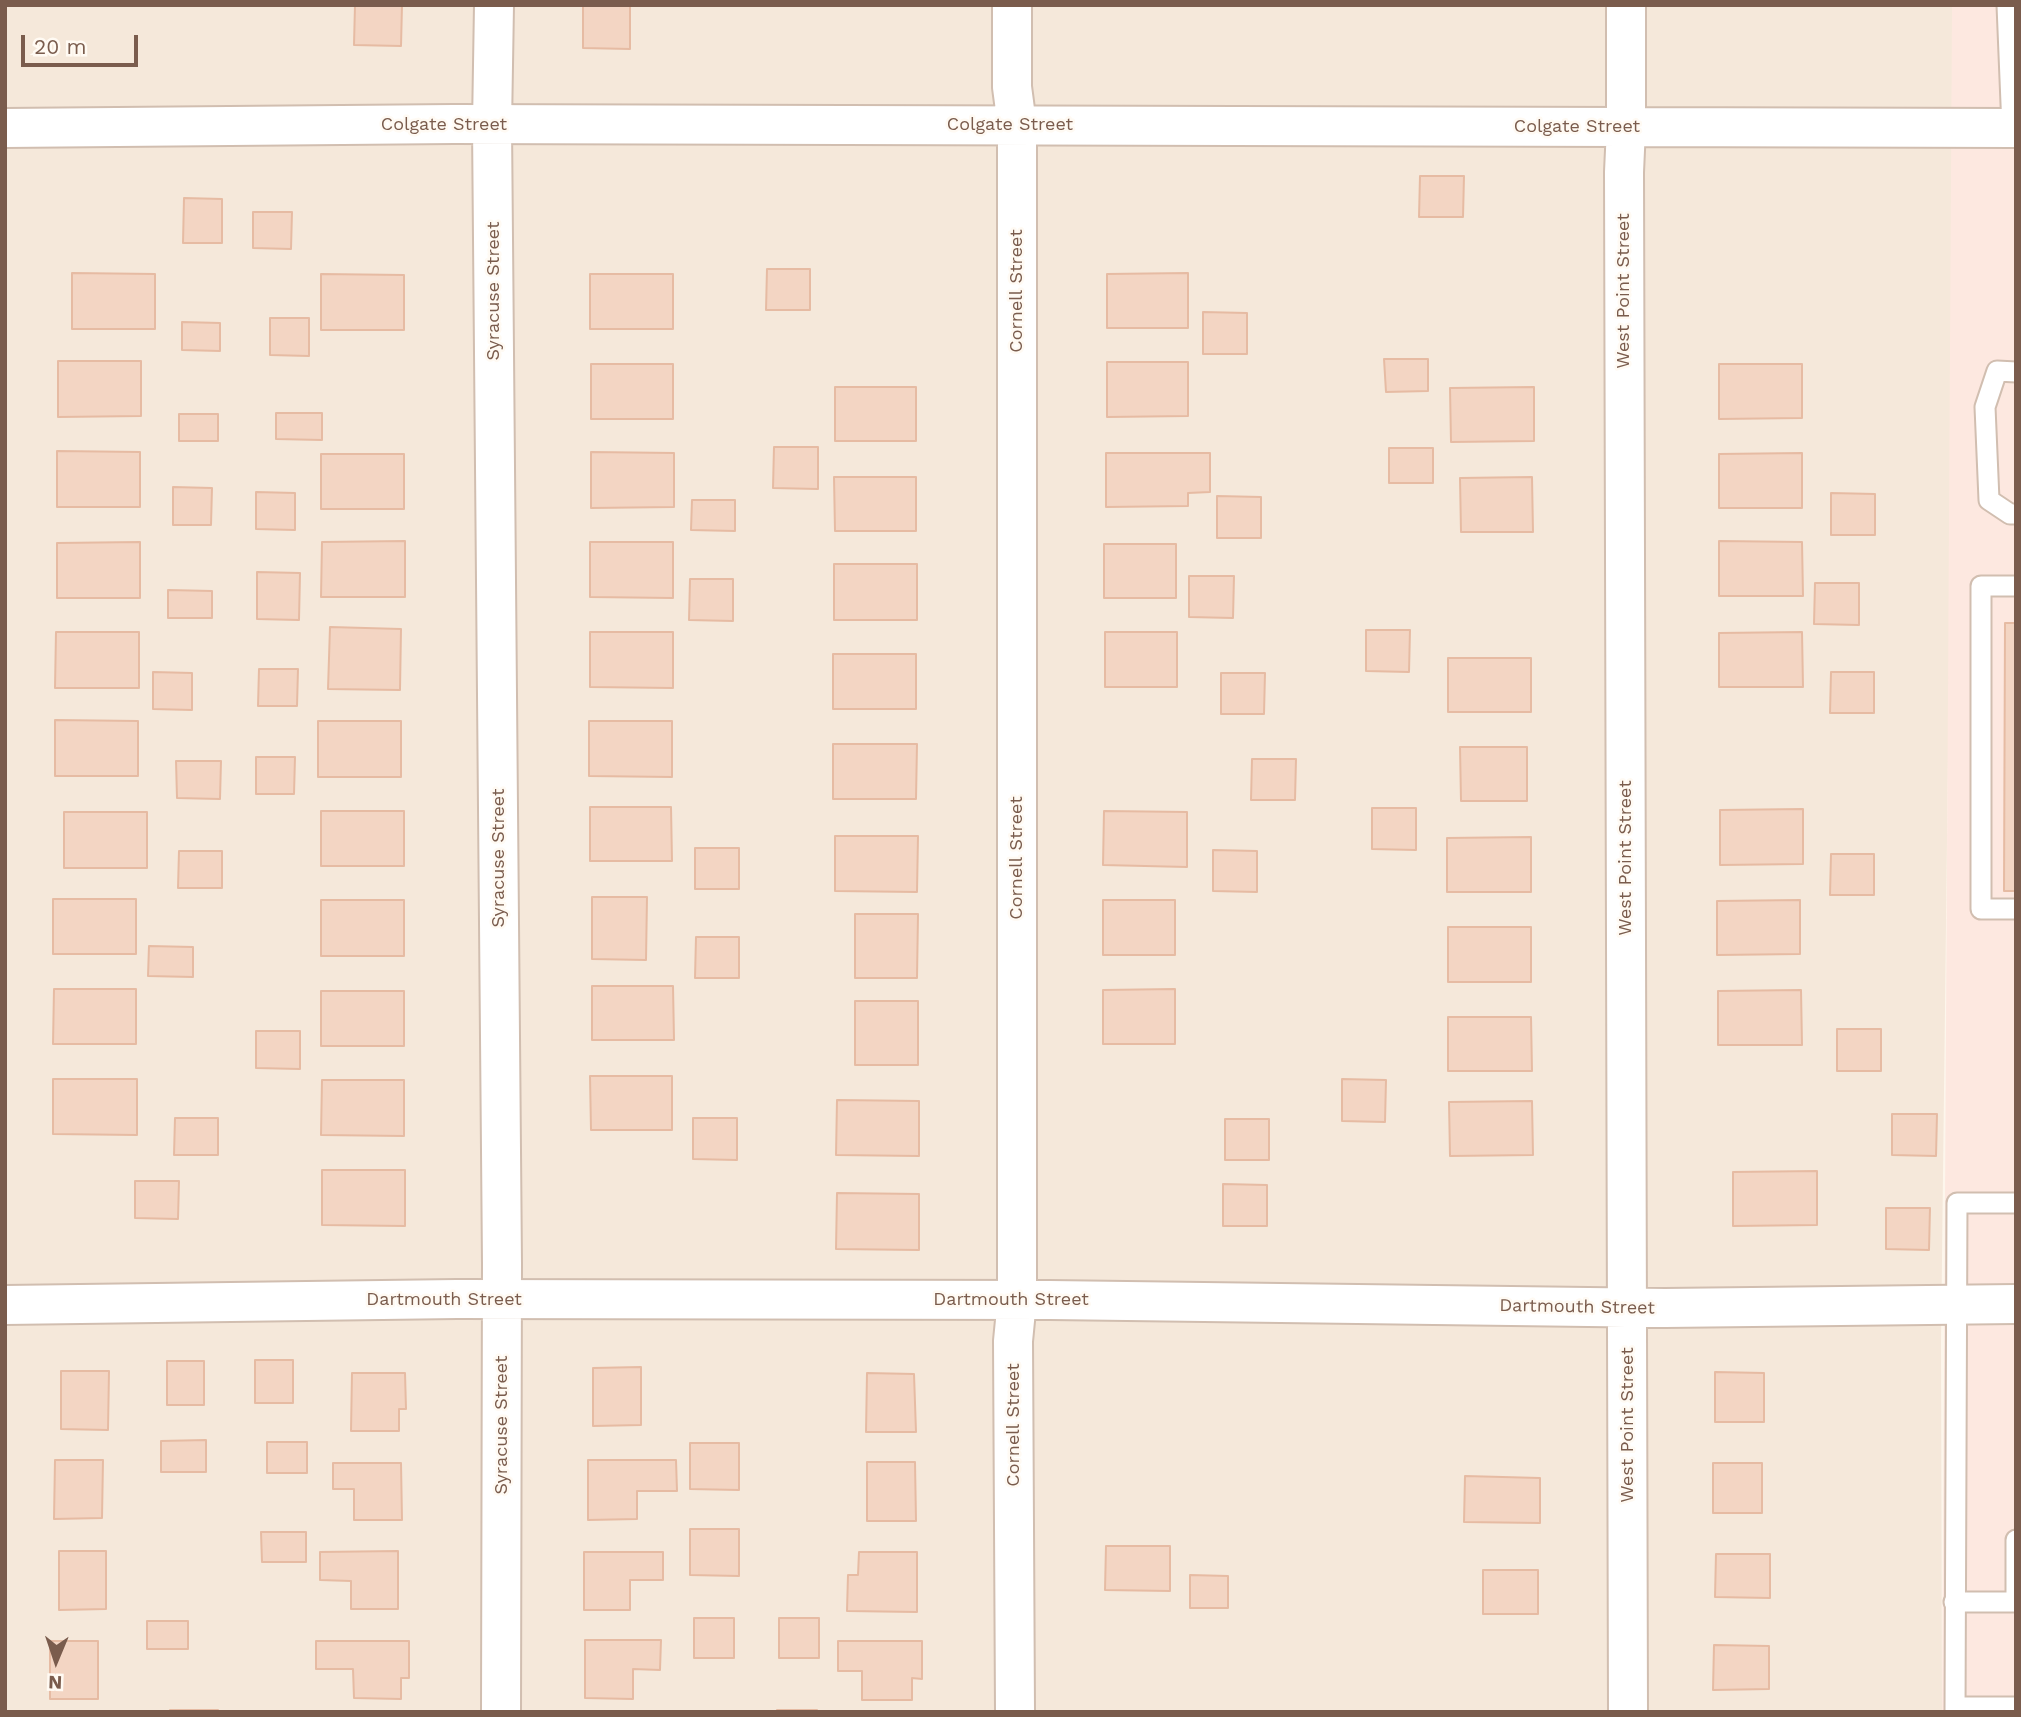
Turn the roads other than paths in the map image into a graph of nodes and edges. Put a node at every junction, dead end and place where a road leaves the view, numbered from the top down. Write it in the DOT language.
graph roads {
  1 [pos="494,5"];
  2 [pos="1012,5"];
  3 [pos="1626,5"];
  4 [pos="2007,5"];
  5 [pos="492,125"];
  6 [pos="1017,125"];
  7 [pos="5,128"];
  8 [pos="1626,128"];
  9 [pos="2014,128"];
  10 [pos="2007,372"];
  11 [pos="2016,514"];
  12 [pos="2016,586"];
  13 [pos="2016,909"];
  14 [pos="2016,1203"];
  15 [pos="502,1300"];
  16 [pos="1017,1300"];
  17 [pos="1957,1303"];
  18 [pos="2016,1304"];
  19 [pos="5,1305"];
  20 [pos="1628,1308"];
  21 [pos="2016,1540"];
  22 [pos="1954,1602"];
  23 [pos="2015,1602"];
  24 [pos="2016,1707"];
  25 [pos="1955,1709"];
  26 [pos="501,1712"];
  27 [pos="1015,1712"];
  28 [pos="1628,1712"];
  1 -- 5 [label="street, Syracuse Street"];
  2 -- 6 [label="street, Cornell Street"];
  3 -- 8 [label="street, West Point Street"];
  4 -- 9 [label="lane"];
  5 -- 6 [label="street, Colgate Street"];
  5 -- 7 [label="street, Colgate Street"];
  5 -- 15 [label="street, Syracuse Street"];
  6 -- 8 [label="street, Colgate Street"];
  6 -- 16 [label="street, Cornell Street"];
  8 -- 9 [label="street, Colgate Street"];
  8 -- 20 [label="street, West Point Street"];
  10 -- 11 [label="lane"];
  12 -- 13 [label="lane"];
  14 -- 17 [label="lane"];
  15 -- 16 [label="street, Dartmouth Street"];
  15 -- 19 [label="street, Dartmouth Street"];
  15 -- 26 [label="street, Syracuse Street"];
  16 -- 20 [label="street, Dartmouth Street"];
  16 -- 27 [label="street, Cornell Street"];
  17 -- 18 [label="street, Dartmouth Street"];
  17 -- 20 [label="street, Dartmouth Street"];
  17 -- 22 [label="lane"];
  20 -- 28 [label="street, West Point Street"];
  21 -- 23 [label="lane"];
  22 -- 23 [label="lane"];
  22 -- 25 [label="lane"];
  24 -- 25 [label="lane"];
}
